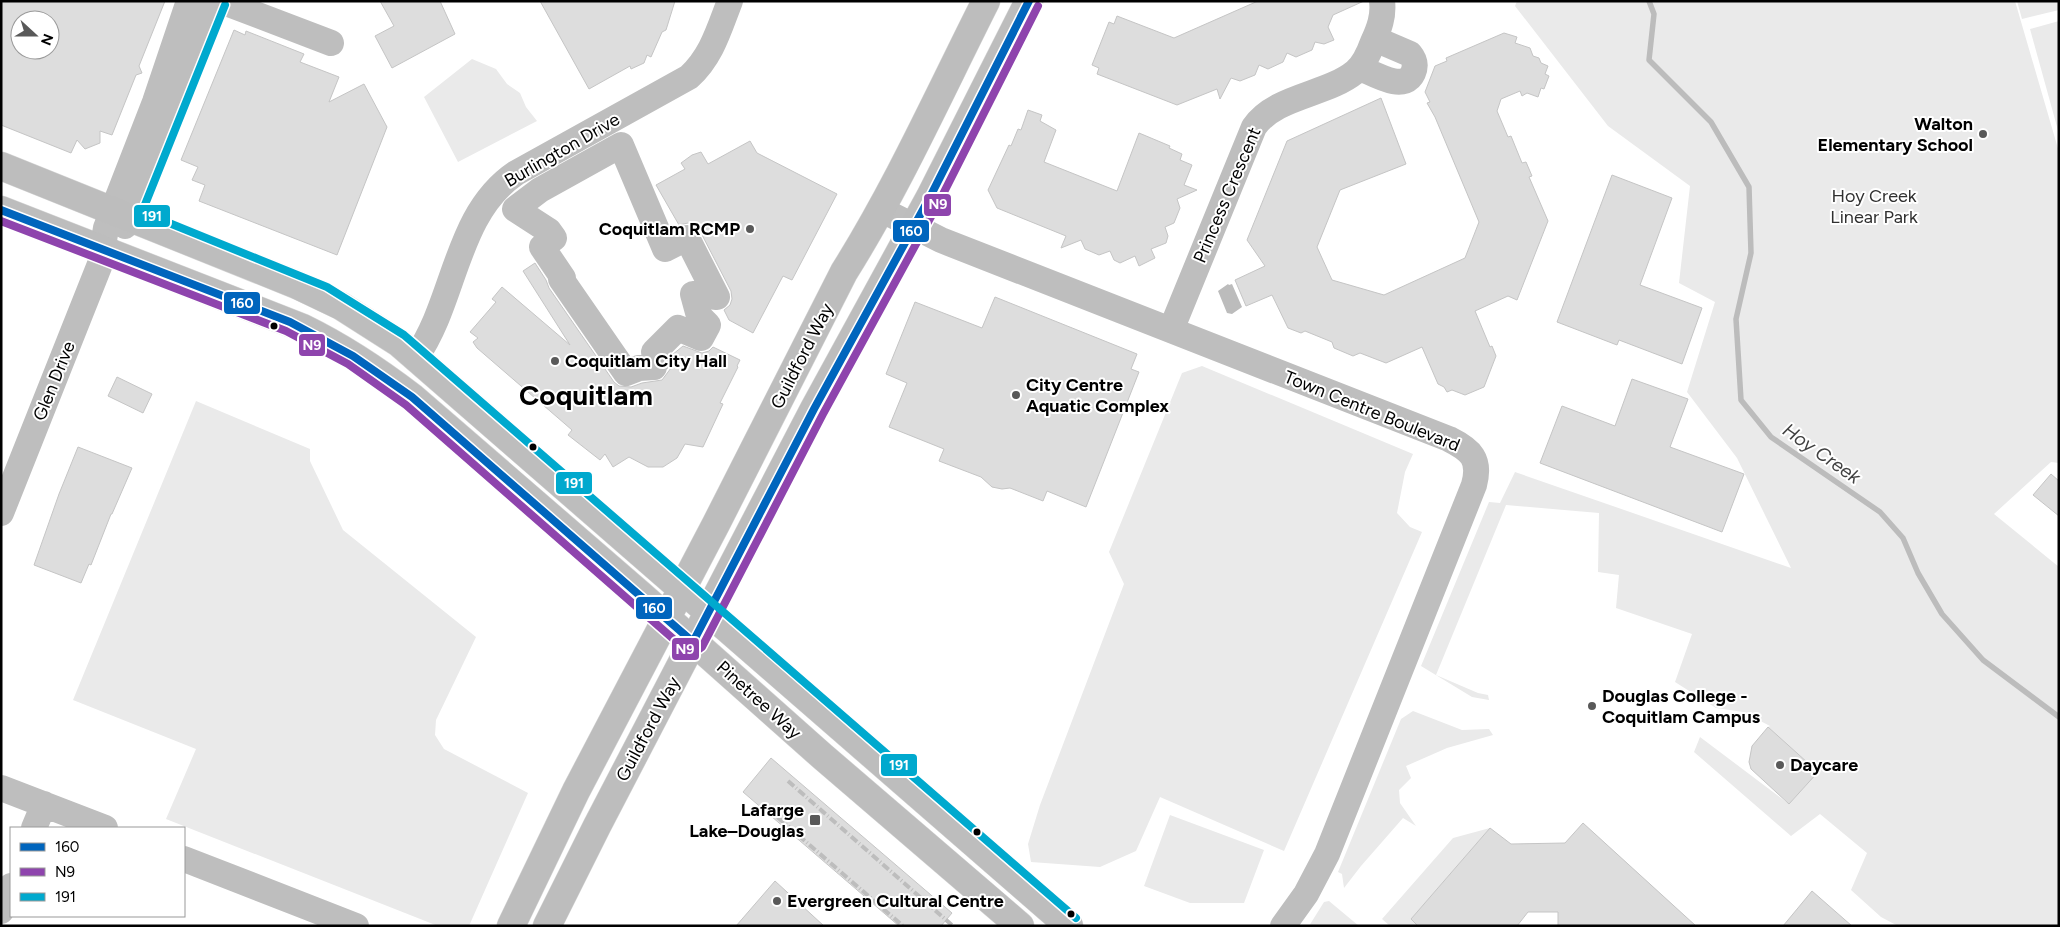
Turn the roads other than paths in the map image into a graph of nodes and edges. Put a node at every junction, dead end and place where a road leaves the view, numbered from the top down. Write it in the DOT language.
graph roads {
  1 [pos="190,1"];
  2 [pos="216,1"];
  3 [pos="221,1"];
  4 [pos="730,1"];
  5 [pos="986,1"];
  6 [pos="1029,1"];
  7 [pos="1382,1"];
  8 [pos="1375,39"];
  9 [pos="331,43"];
  10 [pos="1360,68"];
  11 [pos="1,166"];
  12 [pos="880,209"];
  13 [pos="1,210"];
  14 [pos="120,214"];
  15 [pos="914,227"];
  16 [pos="106,250"];
  17 [pos="1171,330"];
  18 [pos="701,338"];
  19 [pos="416,357"];
  20 [pos="362,361"];
  21 [pos="1,513"];
  22 [pos="681,588"];
  23 [pos="709,612"];
  24 [pos="665,618"];
  25 [pos="693,642"];
  26 [pos="1,788"];
  27 [pos="44,804"];
  28 [pos="34,827"];
  29 [pos="102,827"];
  30 [pos="185,859"];
  31 [pos="10,888"];
  32 [pos="1,911"];
  33 [pos="356,926"];
  34 [pos="511,926"];
  35 [pos="547,926"];
  36 [pos="1020,926"];
  37 [pos="1069,926"];
  38 [pos="1283,926"];
  1 -- 14 [label="street, Glen Drive"];
  2 -- 14 [label="street, Glen Drive"];
  3 -- 9 [label="street"];
  4 -- 19 [label="street, Burlington Drive"];
  5 -- 12 [label="main road, Guildford Way"];
  6 -- 15 [label="main road, Guildford Way"];
  7 -- 8 [label="street"];
  8 -- 10 [label="street"];
  8 -- 10 [label="street"];
  10 -- 17 [label="street, Princess Crescent"];
  11 -- 14 [label="main road, Pinetree Way"];
  12 -- 15 [label="street, Town Centre Boulevard"];
  12 -- 22 [label="main road, Guildford Way"];
  13 -- 16 [label="main road, Pinetree Way"];
  14 -- 16 [label="street, Glen Drive"];
  14 -- 19 [label="main road, Pinetree Way"];
  15 -- 17 [label="street, Town Centre Boulevard"];
  15 -- 23 [label="main road, Guildford Way"];
  16 -- 20 [label="main road, Pinetree Way"];
  16 -- 21 [label="street, Glen Drive"];
  17 -- 38 [label="street, Town Centre Boulevard"];
  18 -- 18 [label="street"];
  19 -- 20 [label="main road"];
  19 -- 22 [label="main road, Pinetree Way"];
  20 -- 24 [label="main road, Pinetree Way"];
  22 -- 23 [label="main road, Pinetree Way"];
  22 -- 24 [label="main road, Guildford Way"];
  23 -- 25 [label="main road, Guildford Way"];
  23 -- 37 [label="main road, Pinetree Way"];
  24 -- 25 [label="main road, Pinetree Way"];
  24 -- 34 [label="main road, Guildford Way"];
  25 -- 35 [label="main road, Guildford Way"];
  25 -- 36 [label="main road, Pinetree Way"];
  26 -- 27 [label="street"];
  27 -- 28 [label="street"];
  27 -- 29 [label="street"];
  30 -- 33 [label="street"];
  31 -- 32 [label="street"];
}
